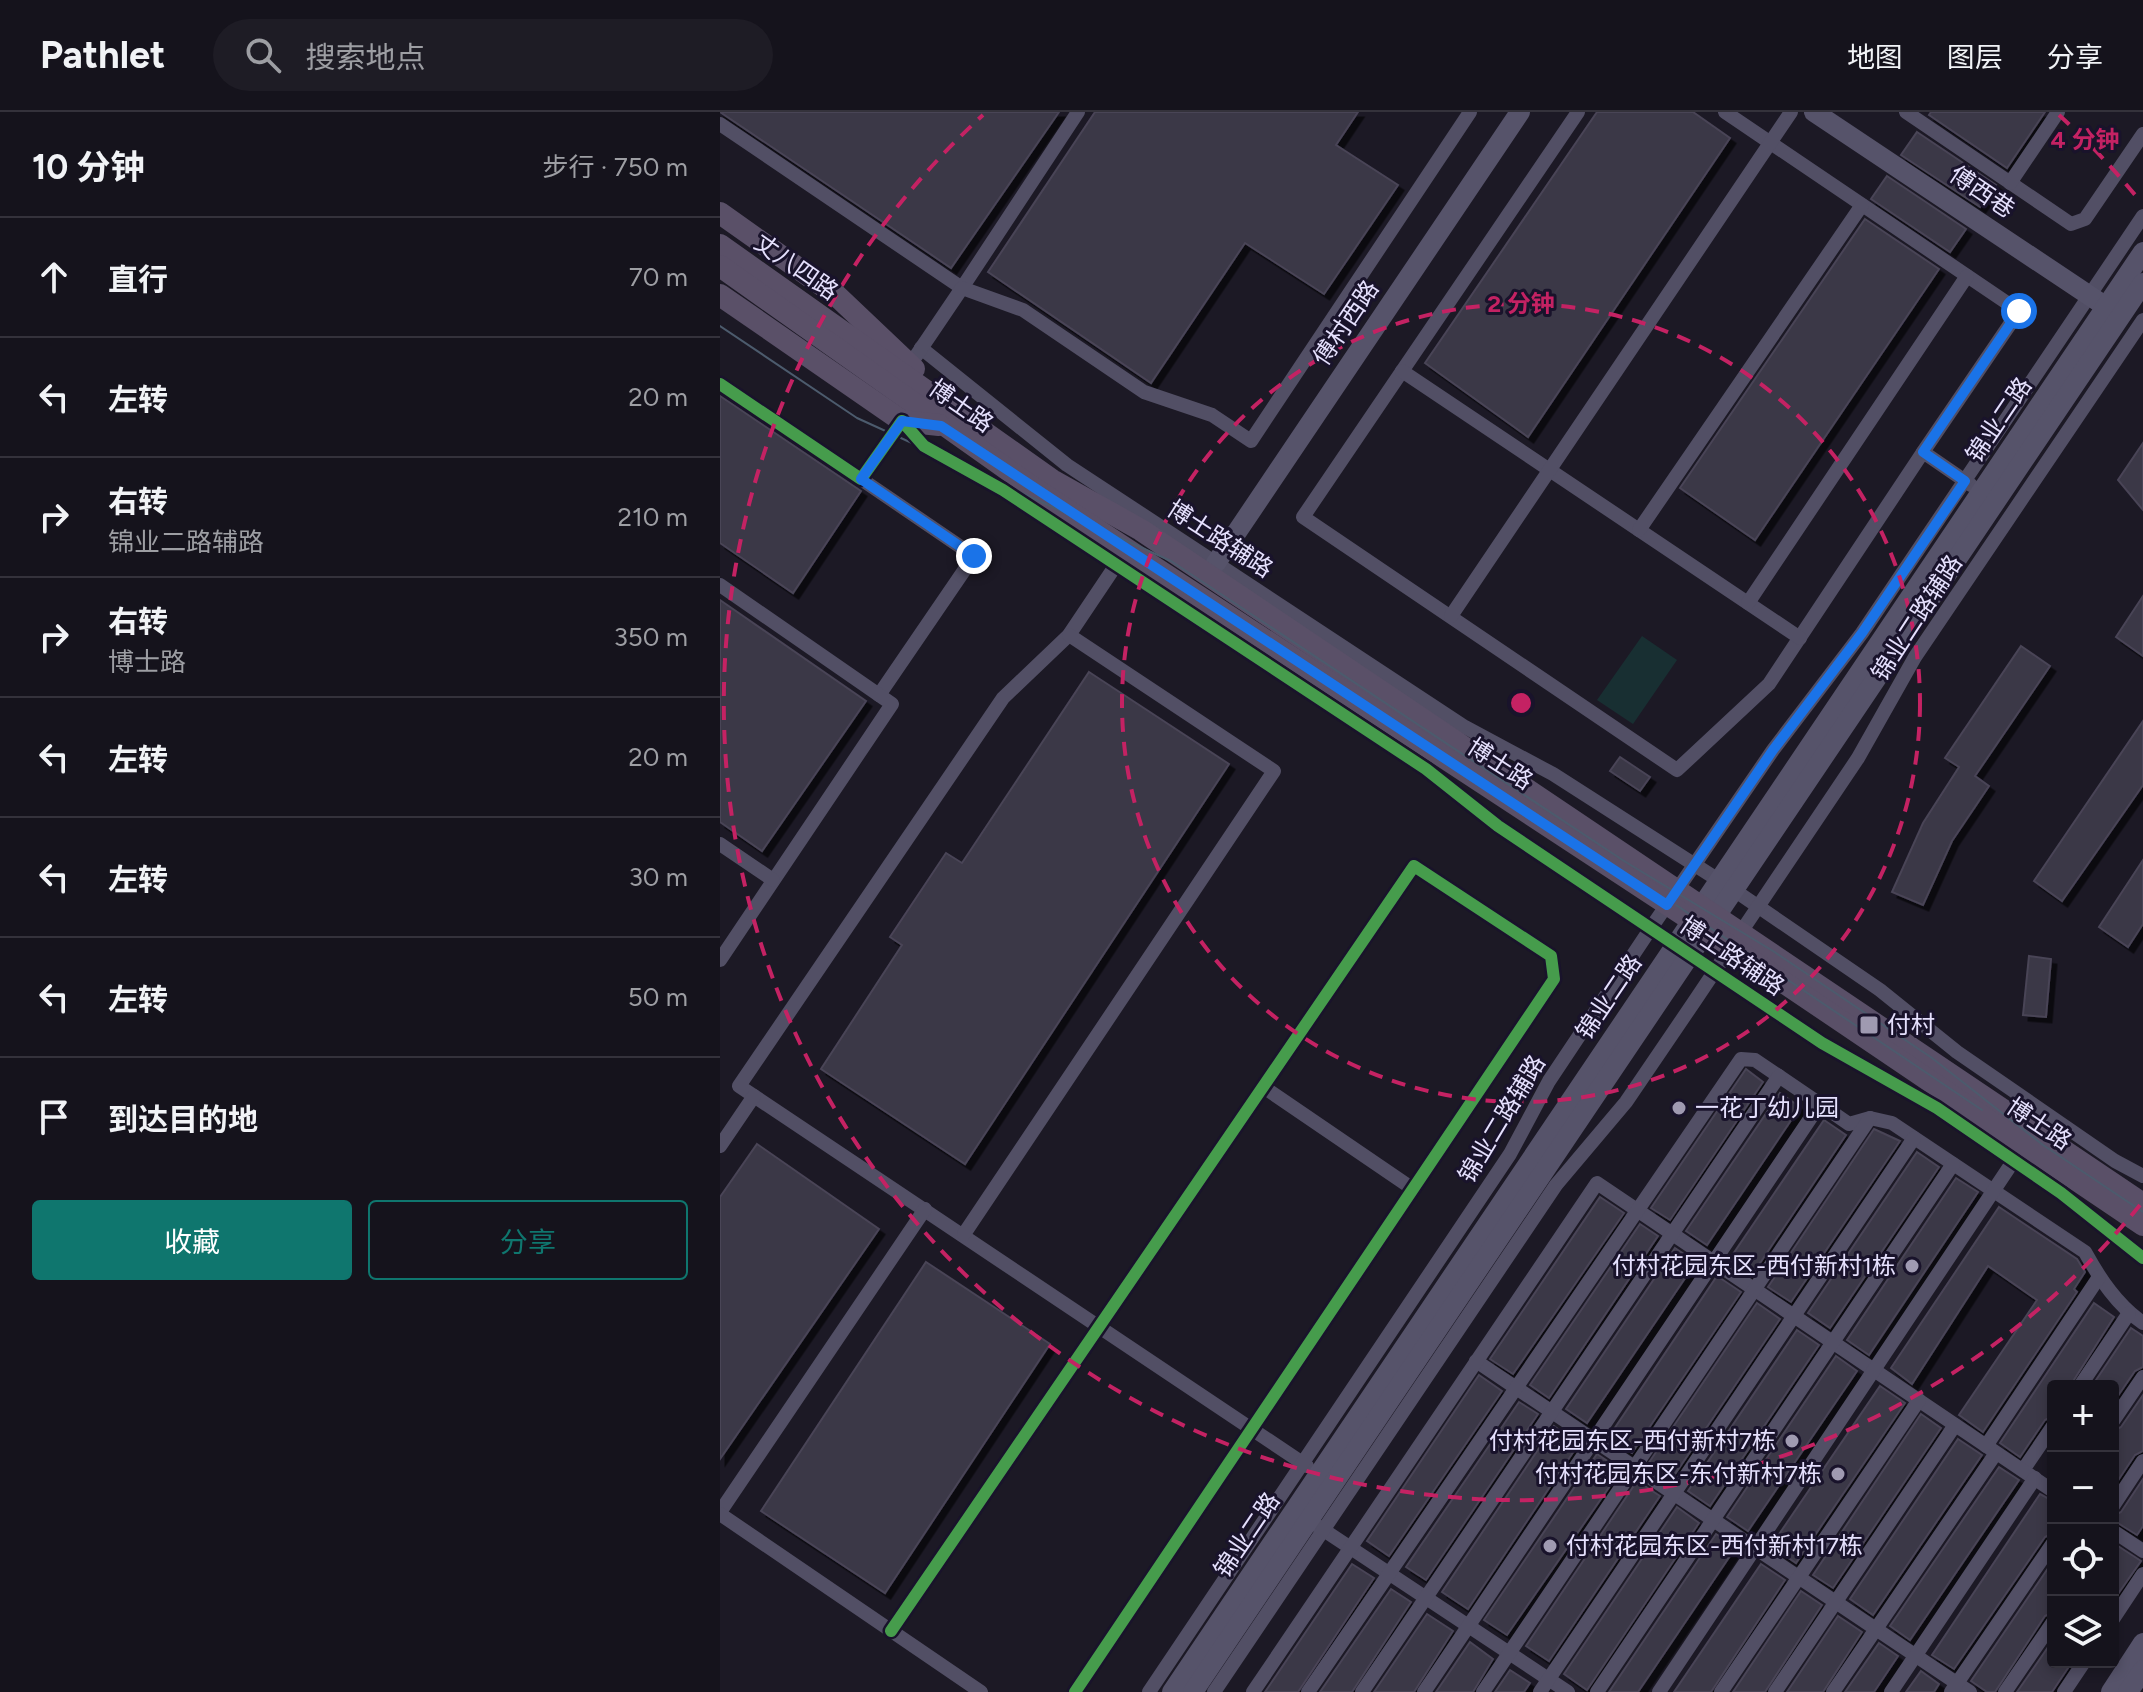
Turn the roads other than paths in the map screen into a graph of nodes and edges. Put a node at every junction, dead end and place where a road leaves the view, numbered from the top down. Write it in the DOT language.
graph roads {
  1 [pos="1078,112"];
  2 [pos="1470,112"];
  3 [pos="1520,112"];
  4 [pos="1578,112"];
  5 [pos="1725,112"];
  6 [pos="1791,112"];
  7 [pos="1814,112"];
  8 [pos="2058,112"];
  9 [pos="1916,115"];
  10 [pos="720,124"];
  11 [pos="2143,134"];
  12 [pos="1770,143"];
  13 [pos="2010,183"];
  14 [pos="1862,205"];
  15 [pos="720,213"];
  16 [pos="2143,216"];
  17 [pos="720,245"];
  18 [pos="2143,252"];
  19 [pos="720,266"];
  20 [pos="1967,276"];
  21 [pos="2143,283"];
  22 [pos="962,288"];
  23 [pos="720,295"];
  24 [pos="2105,306"];
  25 [pos="2143,320"];
  26 [pos="836,337"];
  27 [pos="916,357"];
  28 [pos="1402,371"];
  29 [pos="720,384"];
  30 [pos="944,416"];
  31 [pos="902,421"];
  32 [pos="1923,452"];
  33 [pos="1550,470"];
  34 [pos="861,479"];
  35 [pos="1981,491"];
  36 [pos="1639,530"];
  37 [pos="1122,557"];
  38 [pos="1216,563"];
  39 [pos="720,585"];
  40 [pos="1748,603"];
  41 [pos="1451,616"];
  42 [pos="1069,635"];
  43 [pos="1800,638"];
  44 [pos="879,695"];
  45 [pos="720,844"];
  46 [pos="1693,867"];
  47 [pos="773,880"];
  48 [pos="1726,886"];
  49 [pos="1672,897"];
  50 [pos="1758,907"];
  51 [pos="1705,919"];
  52 [pos="1651,928"];
  53 [pos="1736,939"];
  54 [pos="1684,950"];
  55 [pos="720,960"];
  56 [pos="1715,971"];
  57 [pos="1779,1076"];
  58 [pos="1265,1088"];
  59 [pos="754,1096"];
  60 [pos="1820,1104"];
  61 [pos="1870,1118"];
  62 [pos="1914,1138"];
  63 [pos="720,1146"];
  64 [pos="2014,1160"];
  65 [pos="1953,1164"];
  66 [pos="2143,1176"];
  67 [pos="1413,1189"];
  68 [pos="1994,1191"];
  69 [pos="2143,1204"];
  70 [pos="925,1209"];
  71 [pos="1635,1210"];
  72 [pos="2143,1225"];
  73 [pos="964,1234"];
  74 [pos="1672,1234"];
  75 [pos="2143,1258"];
  76 [pos="1714,1261"];
  77 [pos="2099,1277"];
  78 [pos="1754,1289"];
  79 [pos="2129,1313"];
  80 [pos="1793,1315"];
  81 [pos="2143,1323"];
  82 [pos="1101,1326"];
  83 [pos="1833,1342"];
  84 [pos="1476,1361"];
  85 [pos="1875,1370"];
  86 [pos="2143,1377"];
  87 [pos="2084,1380"];
  88 [pos="1515,1387"];
  89 [pos="1919,1400"];
  90 [pos="1553,1412"];
  91 [pos="2119,1412"];
  92 [pos="1955,1425"];
  93 [pos="1253,1430"];
  94 [pos="2047,1438"];
  95 [pos="1593,1440"];
  96 [pos="1991,1449"];
  97 [pos="2143,1461"];
  98 [pos="1302,1463"];
  99 [pos="1634,1468"];
  100 [pos="2029,1474"];
  101 [pos="1326,1480"];
  102 [pos="2047,1487"];
  103 [pos="1673,1493"];
  104 [pos="2119,1497"];
  105 [pos="720,1513"];
  106 [pos="1713,1520"];
  107 [pos="1316,1525"];
  108 [pos="2119,1535"];
  109 [pos="1351,1548"];
  110 [pos="1756,1549"];
  111 [pos="2143,1551"];
  112 [pos="2047,1552"];
  113 [pos="1389,1573"];
  114 [pos="2143,1574"];
  115 [pos="1798,1578"];
  116 [pos="1427,1598"];
  117 [pos="1835,1603"];
  118 [pos="2119,1610"];
  119 [pos="1468,1626"];
  120 [pos="1875,1629"];
  121 [pos="891,1631"];
  122 [pos="2047,1631"];
  123 [pos="2143,1643"];
  124 [pos="1510,1653"];
  125 [pos="1916,1656"];
  126 [pos="2080,1668"];
  127 [pos="2143,1670"];
  128 [pos="1544,1686"];
  129 [pos="1954,1688"];
  130 [pos="981,1692"];
  131 [pos="1075,1692"];
  132 [pos="1149,1692"];
  133 [pos="1172,1692"];
  134 [pos="1193,1692"];
  135 [pos="1214,1692"];
  136 [pos="1253,1692"];
  137 [pos="1308,1692"];
  138 [pos="1362,1692"];
  139 [pos="1424,1692"];
  140 [pos="1483,1692"];
  141 [pos="1568,1692"];
  142 [pos="1597,1692"];
  143 [pos="1659,1692"];
  144 [pos="1721,1692"];
  145 [pos="1775,1692"];
  146 [pos="1833,1692"];
  147 [pos="1891,1692"];
  148 [pos="1970,1692"];
  149 [pos="2005,1692"];
  150 [pos="2064,1692"];
  151 [pos="2111,1692"];
  152 [pos="2128,1692"];
  1 -- 22 [label="street"];
  2 -- 22 [label="street"];
  3 -- 38 [label="main road, 傅村西路"];
  4 -- 28 [label="street"];
  5 -- 12 [label="street"];
  6 -- 12 [label="street"];
  7 -- 24 [label="main road, 傅西巷"];
  8 -- 13 [label="street"];
  9 -- 13 [label="street"];
  10 -- 22 [label="street"];
  11 -- 13 [label="street"];
  12 -- 14 [label="street"];
  12 -- 33 [label="street"];
  14 -- 20 [label="street"];
  14 -- 36 [label="street"];
  15 -- 27 [label="main road"];
  16 -- 24 [label="street"];
  17 -- 26 [label="main road, 丈八四路"];
  18 -- 24 [label="main road, 锦业二路"];
  19 -- 26 [label="main road, 丈八四路"];
  20 -- 32 [label="street"];
  20 -- 40 [label="street"];
  21 -- 24 [label="main road, 锦业二路"];
  22 -- 27 [label="street"];
  23 -- 31 [label="main road"];
  24 -- 35 [label="main road, 锦业二路"];
  25 -- 50 [label="street, 锦业二路辅路"];
  26 -- 30 [label="main road, 博士路"];
  27 -- 30 [label="main road"];
  27 -- 38 [label="street, 博士路辅路"];
  28 -- 33 [label="street"];
  28 -- 41 [label="street"];
  29 -- 34 [label="street"];
  30 -- 31 [label="main road"];
  30 -- 37 [label="main road, 博士路"];
  30 -- 49 [label="main road, 博士路"];
  31 -- 34 [label="street"];
  31 -- 37 [label="street, 博士路辅路"];
  32 -- 35 [label="street"];
  32 -- 43 [label="street"];
  33 -- 36 [label="street"];
  33 -- 41 [label="street"];
  34 -- 44 [label="street"];
  35 -- 46 [label="street, 锦业二路辅路"];
  35 -- 48 [label="main road, 锦业二路"];
  36 -- 40 [label="street"];
  37 -- 42 [label="street"];
  37 -- 49 [label="main road, 博士路"];
  37 -- 52 [label="street, 博士路辅路"];
  38 -- 46 [label="street, 博士路辅路"];
  39 -- 44 [label="street"];
  40 -- 43 [label="street"];
  41 -- 43 [label="street"];
  42 -- 59 [label="street"];
  42 -- 73 [label="street"];
  44 -- 47 [label="street"];
  45 -- 47 [label="street"];
  46 -- 48 [label="street, 博士路辅路"];
  46 -- 49 [label="street, 锦业二路辅路"];
  47 -- 55 [label="street"];
  48 -- 50 [label="street, 博士路辅路"];
  48 -- 51 [label="main road, 锦业二路"];
  49 -- 51 [label="main road, 博士路"];
  49 -- 52 [label="street, 锦业二路辅路"];
  50 -- 53 [label="street, 锦业二路辅路"];
  50 -- 66 [label="street, 博士路辅路"];
  51 -- 53 [label="main road, 博士路"];
  51 -- 54 [label="main road, 锦业二路"];
  52 -- 54 [label="street, 博士路辅路"];
  52 -- 98 [label="street, 锦业二路辅路"];
  53 -- 56 [label="street, 锦业二路辅路"];
  53 -- 69 [label="main road, 博士路"];
  53 -- 72 [label="main road, 博士路"];
  54 -- 56 [label="street, 博士路辅路"];
  54 -- 101 [label="main road, 锦业二路"];
  56 -- 64 [label="street, 博士路辅路"];
  56 -- 107 [label="street, 锦业二路辅路"];
  57 -- 60 [label="street"];
  57 -- 71 [label="street"];
  57 -- 74 [label="street"];
  58 -- 67 [label="street"];
  58 -- 67 [label="street"];
  58 -- 82 [label="street"];
  59 -- 63 [label="street"];
  59 -- 70 [label="street"];
  60 -- 61 [label="street"];
  60 -- 76 [label="street"];
  61 -- 62 [label="street"];
  61 -- 78 [label="street"];
  62 -- 65 [label="street"];
  62 -- 80 [label="street"];
  64 -- 68 [label="street"];
  64 -- 75 [label="street, 博士路辅路"];
  65 -- 68 [label="street"];
  65 -- 83 [label="street"];
  67 -- 93 [label="street"];
  68 -- 77 [label="street"];
  68 -- 85 [label="street"];
  70 -- 73 [label="street"];
  70 -- 105 [label="street"];
  71 -- 74 [label="street"];
  71 -- 84 [label="street"];
  71 -- 88 [label="street"];
  73 -- 82 [label="street"];
  74 -- 76 [label="street"];
  74 -- 90 [label="street"];
  76 -- 78 [label="street"];
  76 -- 95 [label="street"];
  77 -- 79 [label="street"];
  77 -- 96 [label="street"];
  78 -- 80 [label="street"];
  78 -- 99 [label="street"];
  79 -- 81 [label="street"];
  79 -- 87 [label="street"];
  80 -- 83 [label="street"];
  80 -- 103 [label="street"];
  82 -- 93 [label="street"];
  82 -- 121 [label="street"];
  83 -- 85 [label="street"];
  83 -- 106 [label="street"];
  84 -- 88 [label="street"];
  84 -- 109 [label="street"];
  85 -- 89 [label="street"];
  85 -- 110 [label="street"];
  86 -- 91 [label="street"];
  88 -- 90 [label="street"];
  88 -- 113 [label="street"];
  89 -- 92 [label="street"];
  89 -- 115 [label="street"];
  90 -- 95 [label="street"];
  90 -- 116 [label="street"];
  92 -- 96 [label="street"];
  92 -- 117 [label="street"];
  93 -- 98 [label="street"];
  93 -- 131 [label="street"];
  94 -- 100 [label="street"];
  95 -- 99 [label="street"];
  95 -- 119 [label="street"];
  96 -- 100 [label="street"];
  96 -- 120 [label="street"];
  97 -- 104 [label="street"];
  98 -- 101 [label="street"];
  98 -- 132 [label="street, 锦业二路辅路"];
  99 -- 103 [label="street"];
  99 -- 124 [label="street"];
  100 -- 102 [label="street"];
  100 -- 125 [label="street"];
  101 -- 107 [label="main road, 锦业二路"];
  101 -- 133 [label="main road, 锦业二路"];
  103 -- 106 [label="street"];
  103 -- 128 [label="street"];
  105 -- 121 [label="street"];
  106 -- 110 [label="street"];
  106 -- 142 [label="street"];
  107 -- 109 [label="street"];
  107 -- 134 [label="main road, 锦业二路"];
  107 -- 135 [label="street, 锦业二路辅路"];
  108 -- 111 [label="street"];
  109 -- 113 [label="street"];
  109 -- 136 [label="street"];
  110 -- 115 [label="street"];
  110 -- 143 [label="street"];
  112 -- 129 [label="street"];
  113 -- 116 [label="street"];
  113 -- 137 [label="street"];
  114 -- 118 [label="street"];
  115 -- 117 [label="street"];
  115 -- 144 [label="street"];
  116 -- 119 [label="street"];
  116 -- 138 [label="street"];
  117 -- 120 [label="street"];
  117 -- 145 [label="street"];
  119 -- 124 [label="street"];
  119 -- 139 [label="street"];
  120 -- 125 [label="street"];
  120 -- 146 [label="street"];
  121 -- 130 [label="street"];
  122 -- 149 [label="street"];
  123 -- 151 [label="main road"];
  124 -- 128 [label="street"];
  124 -- 140 [label="street"];
  125 -- 129 [label="street"];
  125 -- 147 [label="street"];
  126 -- 150 [label="street"];
  127 -- 152 [label="main road"];
  128 -- 141 [label="street"];
  129 -- 148 [label="street"];
}
